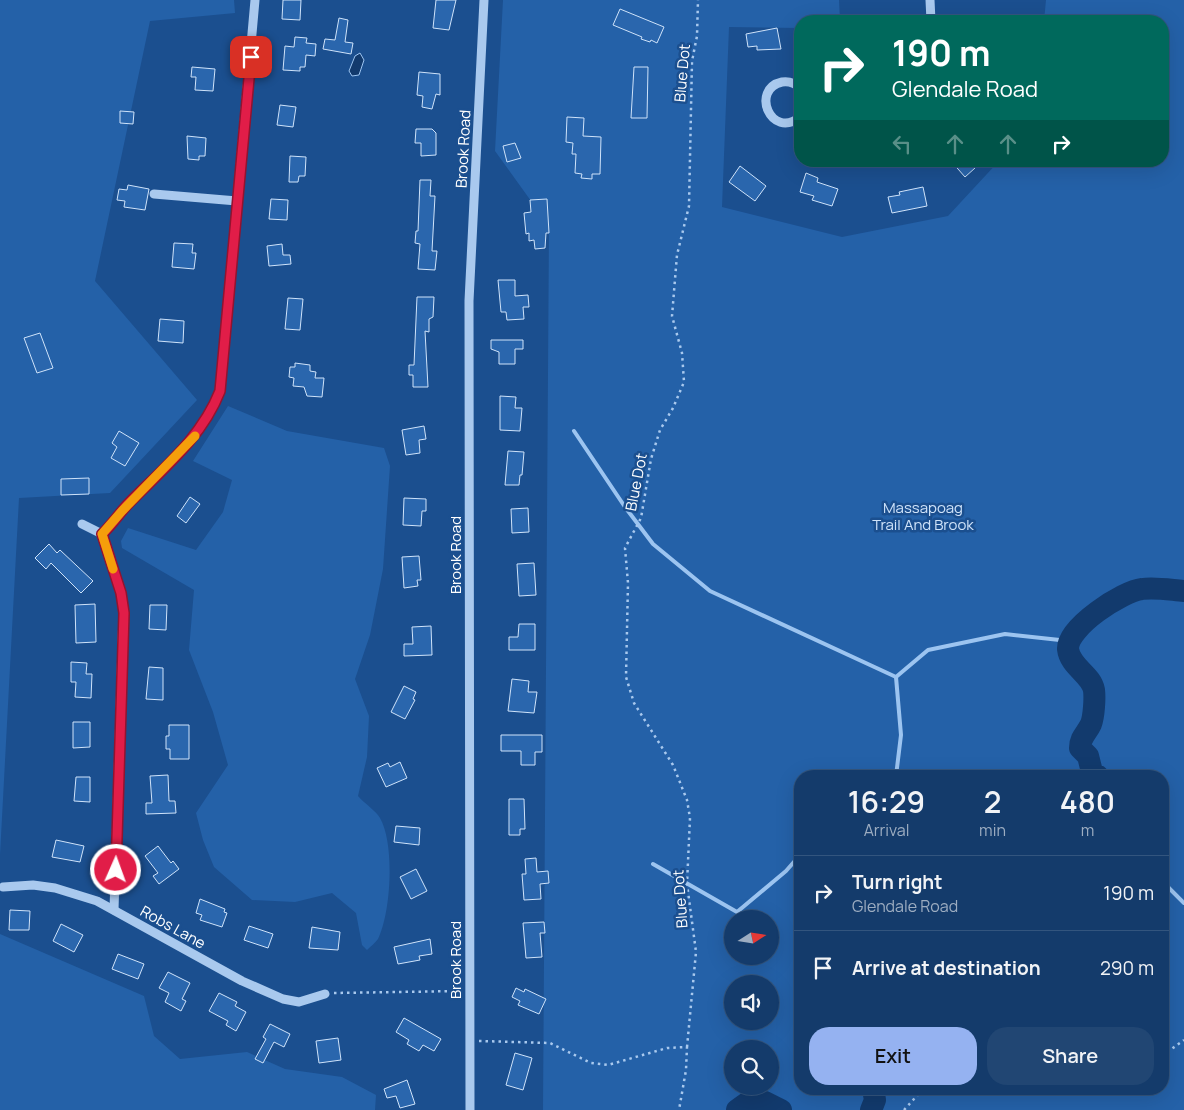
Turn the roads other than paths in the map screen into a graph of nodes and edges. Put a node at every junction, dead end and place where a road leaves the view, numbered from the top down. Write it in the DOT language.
graph roads {
  1 [pos="255,0"];
  2 [pos="484,0"];
  3 [pos="930,0"];
  4 [pos="931,15"];
  5 [pos="794,84"];
  6 [pos="794,121"];
  7 [pos="154,194"];
  8 [pos="237,201"];
  9 [pos="82,524"];
  10 [pos="102,534"];
  11 [pos="3,887"];
  12 [pos="114,910"];
  13 [pos="325,994"];
  14 [pos="470,1110"];
  1 -- 8 [label="street"];
  2 -- 14 [label="street, Brook Road"];
  3 -- 4 [label="street"];
  5 -- 6 [label="street"];
  7 -- 8 [label="street"];
  8 -- 10 [label="street"];
  9 -- 10 [label="street"];
  10 -- 12 [label="street"];
  11 -- 12 [label="street, Robs Lane"];
  12 -- 13 [label="street, Robs Lane"];
}
